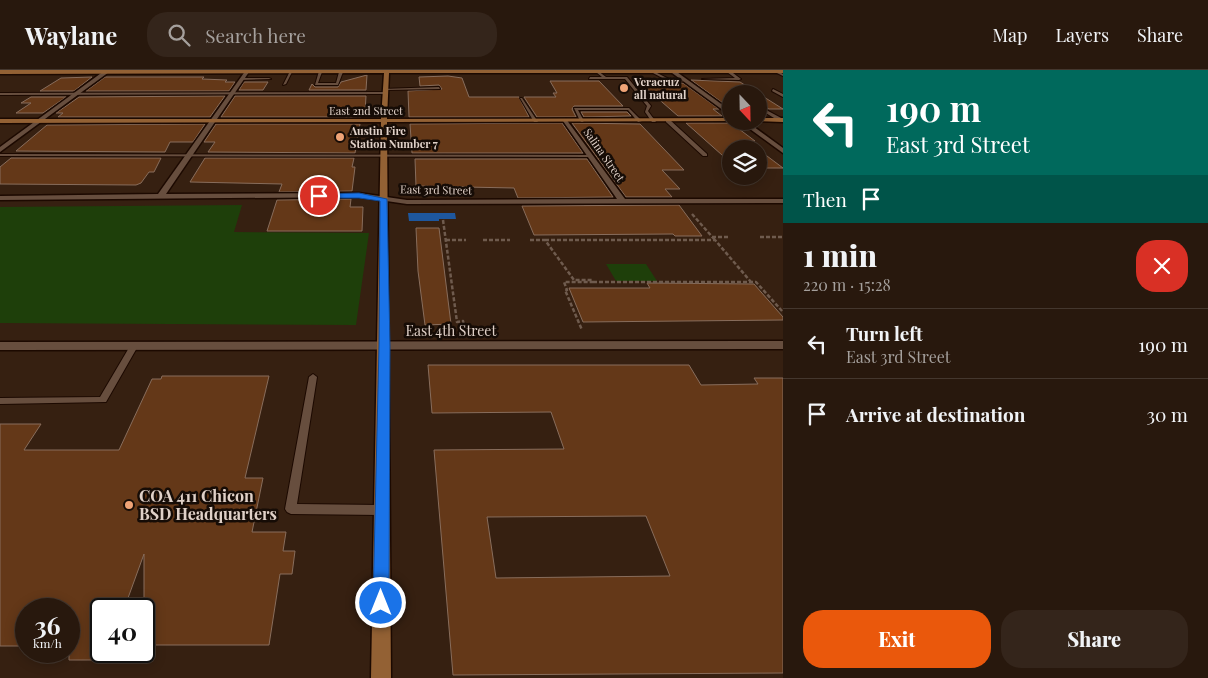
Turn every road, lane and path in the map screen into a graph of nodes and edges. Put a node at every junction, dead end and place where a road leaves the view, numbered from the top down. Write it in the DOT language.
graph roads {
  1 [pos="16,71"];
  2 [pos="33,71"];
  3 [pos="102,71"];
  4 [pos="203,71"];
  5 [pos="288,71"];
  6 [pos="338,71"];
  7 [pos="387,71"];
  8 [pos="550,71"];
  9 [pos="575,71"];
  10 [pos="601,71"];
  11 [pos="634,71"];
  12 [pos="672,71"];
  13 [pos="708,71"];
  14 [pos="776,71"];
  15 [pos="783,71"];
  16 [pos="0,72"];
  17 [pos="246,72"];
  18 [pos="320,72"];
  19 [pos="619,72"];
  20 [pos="728,72"];
  21 [pos="783,75"];
  22 [pos="658,77"];
  23 [pos="590,78"];
  24 [pos="606,78"];
  25 [pos="628,78"];
  26 [pos="269,79"];
  27 [pos="704,79"];
  28 [pos="241,80"];
  29 [pos="686,81"];
  30 [pos="284,84"];
  31 [pos="439,88"];
  32 [pos="773,90"];
  33 [pos="385,91"];
  34 [pos="0,94"];
  35 [pos="77,94"];
  36 [pos="231,94"];
  37 [pos="783,96"];
  38 [pos="521,99"];
  39 [pos="722,107"];
  40 [pos="768,112"];
  41 [pos="582,120"];
  42 [pos="640,120"];
  43 [pos="654,120"];
  44 [pos="668,120"];
  45 [pos="722,120"];
  46 [pos="768,120"];
  47 [pos="782,120"];
  48 [pos="0,121"];
  49 [pos="39,121"];
  50 [pos="212,121"];
  51 [pos="384,121"];
  52 [pos="536,121"];
  53 [pos="566,121"];
  54 [pos="754,130"];
  55 [pos="0,150"];
  56 [pos="783,151"];
  57 [pos="0,155"];
  58 [pos="188,155"];
  59 [pos="384,155"];
  60 [pos="705,155"];
  61 [pos="590,156"];
  62 [pos="0,198"];
  63 [pos="159,198"];
  64 [pos="384,199"];
  65 [pos="623,202"];
  66 [pos="783,202"];
  67 [pos="688,209"];
  68 [pos="443,220"];
  69 [pos="712,237"];
  70 [pos="728,237"];
  71 [pos="760,237"];
  72 [pos="783,237"];
  73 [pos="446,240"];
  74 [pos="466,240"];
  75 [pos="482,240"];
  76 [pos="510,240"];
  77 [pos="530,240"];
  78 [pos="545,240"];
  79 [pos="715,240"];
  80 [pos="593,282"];
  81 [pos="751,282"];
  82 [pos="783,312"];
  83 [pos="465,331"];
  84 [pos="582,331"];
  85 [pos="0,346"];
  86 [pos="134,346"];
  87 [pos="384,346"];
  88 [pos="783,346"];
  89 [pos="313,377"];
  90 [pos="0,401"];
  91 [pos="381,510"];
  92 [pos="381,678"];
  1 -- 2 [label="street"];
  1 -- 16 [label="street"];
  2 -- 3 [label="street"];
  3 -- 4 [label="street"];
  3 -- 35 [label="street"];
  4 -- 17 [label="street"];
  5 -- 17 [label="street"];
  5 -- 18 [label="street"];
  5 -- 30 [label="lane"];
  6 -- 7 [label="street"];
  6 -- 18 [label="street"];
  6 -- 18 [label="lane"];
  7 -- 8 [label="street"];
  7 -- 33 [label="street"];
  8 -- 9 [label="street"];
  9 -- 10 [label="street"];
  10 -- 19 [label="street"];
  10 -- 24 [label="lane"];
  11 -- 19 [label="street"];
  11 -- 22 [label="street"];
  12 -- 13 [label="street"];
  12 -- 22 [label="street"];
  12 -- 29 [label="street"];
  13 -- 20 [label="street"];
  14 -- 15 [label="street"];
  14 -- 20 [label="street"];
  14 -- 21 [label="lane"];
  17 -- 28 [label="street"];
  19 -- 25 [label="lane"];
  20 -- 27 [label="lane"];
  22 -- 29 [label="lane"];
  23 -- 24 [label="lane"];
  24 -- 25 [label="lane"];
  25 -- 43 [label="lane"];
  26 -- 28 [label="lane"];
  28 -- 36 [label="street"];
  29 -- 39 [label="street"];
  31 -- 33 [label="lane"];
  32 -- 37 [label="lane"];
  33 -- 36 [label="lane"];
  33 -- 51 [label="street"];
  34 -- 35 [label="lane"];
  35 -- 36 [label="lane"];
  35 -- 49 [label="street"];
  36 -- 50 [label="street"];
  38 -- 52 [label="lane"];
  40 -- 47 [label="lane"];
  41 -- 42 [label="street, East 2nd Street"];
  41 -- 42 [label="lane"];
  41 -- 53 [label="street, East 2nd Street"];
  42 -- 43 [label="street, East 2nd Street"];
  43 -- 44 [label="street, East 2nd Street"];
  44 -- 45 [label="street, East 2nd Street"];
  44 -- 60 [label="lane"];
  46 -- 47 [label="street"];
  48 -- 49 [label="street, East 2nd Street"];
  49 -- 50 [label="street, East 2nd Street"];
  49 -- 55 [label="street"];
  50 -- 51 [label="street, East 2nd Street"];
  50 -- 58 [label="street"];
  51 -- 52 [label="street, East 2nd Street"];
  51 -- 59 [label="street"];
  52 -- 53 [label="street, East 2nd Street"];
  53 -- 61 [label="street, Salina Street"];
  54 -- 56 [label="street"];
  57 -- 58 [label="lane"];
  58 -- 59 [label="lane"];
  58 -- 63 [label="street"];
  59 -- 61 [label="lane"];
  59 -- 64 [label="street"];
  61 -- 65 [label="street, Salina Street"];
  62 -- 63 [label="street, East 3rd Street"];
  63 -- 64 [label="street, East 3rd Street"];
  64 -- 65 [label="street, East 3rd Street"];
  64 -- 87 [label="street"];
  65 -- 66 [label="street, East 3rd Street"];
  67 -- 69 [label="path"];
  68 -- 73 [label="path"];
  69 -- 70 [label="path"];
  69 -- 79 [label="path"];
  71 -- 72 [label="path"];
  73 -- 74 [label="path"];
  73 -- 83 [label="path"];
  75 -- 76 [label="path"];
  77 -- 78 [label="path"];
  78 -- 79 [label="path"];
  78 -- 80 [label="path"];
  79 -- 81 [label="path"];
  80 -- 81 [label="path"];
  80 -- 84 [label="path"];
  81 -- 82 [label="path"];
  85 -- 86 [label="street, East 4th Street"];
  86 -- 87 [label="street, East 4th Street"];
  86 -- 90 [label="lane"];
  87 -- 88 [label="street, East 4th Street"];
  87 -- 91 [label="street"];
  89 -- 91 [label="lane"];
  91 -- 92 [label="street"];
}
